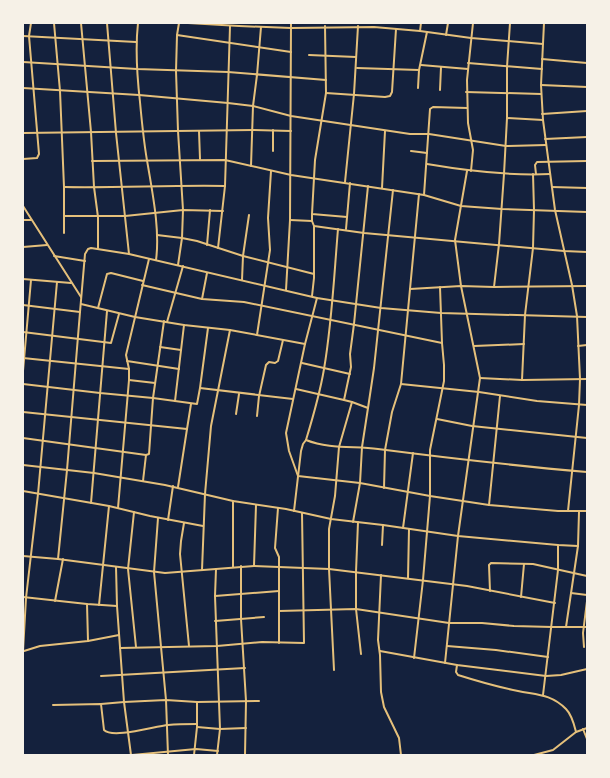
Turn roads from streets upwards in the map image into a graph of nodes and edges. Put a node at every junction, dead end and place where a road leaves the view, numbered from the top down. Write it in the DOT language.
graph roads {
  1 [pos="31,23"];
  2 [pos="54,23"];
  3 [pos="81,23"];
  4 [pos="107,23"];
  5 [pos="138,23"];
  6 [pos="179,23"];
  7 [pos="188,23"];
  8 [pos="238,23"];
  9 [pos="291,23"];
  10 [pos="316,23"];
  11 [pos="338,23"];
  12 [pos="374,23"];
  13 [pos="421,23"];
  14 [pos="448,23"];
  15 [pos="473,23"];
  16 [pos="510,23"];
  17 [pos="544,23"];
  18 [pos="230,26"];
  19 [pos="239,26"];
  20 [pos="325,26"];
  21 [pos="358,26"];
  22 [pos="261,27"];
  23 [pos="317,27"];
  24 [pos="338,27"];
  25 [pos="374,27"];
  26 [pos="291,28"];
  27 [pos="396,29"];
  28 [pos="420,31"];
  29 [pos="427,32"];
  30 [pos="446,34"];
  31 [pos="178,35"];
  32 [pos="23,36"];
  33 [pos="29,36"];
  34 [pos="55,38"];
  35 [pos="472,38"];
  36 [pos="82,40"];
  37 [pos="108,41"];
  38 [pos="136,42"];
  39 [pos="230,42"];
  40 [pos="509,42"];
  41 [pos="543,44"];
  42 [pos="260,46"];
  43 [pos="291,52"];
  44 [pos="309,55"];
  45 [pos="326,56"];
  46 [pos="356,57"];
  47 [pos="542,59"];
  48 [pos="23,62"];
  49 [pos="587,62"];
  50 [pos="31,63"];
  51 [pos="468,63"];
  52 [pos="58,64"];
  53 [pos="420,65"];
  54 [pos="84,66"];
  55 [pos="441,67"];
  56 [pos="507,67"];
  57 [pos="110,68"];
  58 [pos="356,68"];
  59 [pos="137,69"];
  60 [pos="393,69"];
  61 [pos="468,69"];
  62 [pos="542,69"];
  63 [pos="419,70"];
  64 [pos="176,71"];
  65 [pos="228,72"];
  66 [pos="258,75"];
  67 [pos="291,78"];
  68 [pos="326,80"];
  69 [pos="541,85"];
  70 [pos="587,87"];
  71 [pos="23,88"];
  72 [pos="418,88"];
  73 [pos="34,89"];
  74 [pos="440,90"];
  75 [pos="60,91"];
  76 [pos="86,92"];
  77 [pos="466,92"];
  78 [pos="326,93"];
  79 [pos="506,93"];
  80 [pos="113,94"];
  81 [pos="354,94"];
  82 [pos="541,94"];
  83 [pos="140,95"];
  84 [pos="177,99"];
  85 [pos="228,103"];
  86 [pos="253,106"];
  87 [pos="467,108"];
  88 [pos="587,111"];
  89 [pos="542,114"];
  90 [pos="291,116"];
  91 [pos="507,118"];
  92 [pos="543,120"];
  93 [pos="321,121"];
  94 [pos="351,125"];
  95 [pos="252,130"];
  96 [pos="273,130"];
  97 [pos="385,130"];
  98 [pos="178,131"];
  99 [pos="199,131"];
  100 [pos="226,131"];
  101 [pos="291,131"];
  102 [pos="62,132"];
  103 [pos="91,132"];
  104 [pos="143,132"];
  105 [pos="23,133"];
  106 [pos="37,133"];
  107 [pos="116,133"];
  108 [pos="429,134"];
  109 [pos="587,137"];
  110 [pos="545,140"];
  111 [pos="471,141"];
  112 [pos="546,145"];
  113 [pos="506,146"];
  114 [pos="273,151"];
  115 [pos="410,151"];
  116 [pos="428,153"];
  117 [pos="23,159"];
  118 [pos="200,159"];
  119 [pos="147,160"];
  120 [pos="180,160"];
  121 [pos="225,160"];
  122 [pos="92,161"];
  123 [pos="119,161"];
  124 [pos="587,161"];
  125 [pos="548,162"];
  126 [pos="427,164"];
  127 [pos="251,166"];
  128 [pos="271,171"];
  129 [pos="467,171"];
  130 [pos="471,171"];
  131 [pos="504,174"];
  132 [pos="534,174"];
  133 [pos="550,174"];
  134 [pos="291,175"];
  135 [pos="313,178"];
  136 [pos="345,182"];
  137 [pos="350,183"];
  138 [pos="181,185"];
  139 [pos="151,186"];
  140 [pos="225,186"];
  141 [pos="368,186"];
  142 [pos="64,187"];
  143 [pos="94,187"];
  144 [pos="552,187"];
  145 [pos="122,188"];
  146 [pos="382,188"];
  147 [pos="587,188"];
  148 [pos="393,190"];
  149 [pos="420,194"];
  150 [pos="424,195"];
  151 [pos="23,206"];
  152 [pos="461,206"];
  153 [pos="502,209"];
  154 [pos="183,210"];
  155 [pos="210,210"];
  156 [pos="534,210"];
  157 [pos="555,210"];
  158 [pos="223,211"];
  159 [pos="587,212"];
  160 [pos="155,213"];
  161 [pos="312,214"];
  162 [pos="249,215"];
  163 [pos="64,216"];
  164 [pos="125,216"];
  165 [pos="98,217"];
  166 [pos="347,217"];
  167 [pos="23,220"];
  168 [pos="31,220"];
  169 [pos="290,220"];
  170 [pos="312,221"];
  171 [pos="314,226"];
  172 [pos="338,229"];
  173 [pos="346,230"];
  174 [pos="364,232"];
  175 [pos="64,233"];
  176 [pos="156,235"];
  177 [pos="389,235"];
  178 [pos="415,237"];
  179 [pos="182,238"];
  180 [pos="455,240"];
  181 [pos="499,244"];
  182 [pos="47,245"];
  183 [pos="207,245"];
  184 [pos="23,247"];
  185 [pos="98,248"];
  186 [pos="218,248"];
  187 [pos="532,248"];
  188 [pos="564,251"];
  189 [pos="587,252"];
  190 [pos="129,254"];
  191 [pos="54,256"];
  192 [pos="243,256"];
  193 [pos="149,259"];
  194 [pos="156,260"];
  195 [pos="85,262"];
  196 [pos="268,262"];
  197 [pos="178,265"];
  198 [pos="183,266"];
  199 [pos="288,268"];
  200 [pos="207,272"];
  201 [pos="314,274"];
  202 [pos="23,279"];
  203 [pos="31,280"];
  204 [pos="242,280"];
  205 [pos="143,281"];
  206 [pos="57,282"];
  207 [pos="71,283"];
  208 [pos="264,285"];
  209 [pos="572,285"];
  210 [pos="142,286"];
  211 [pos="461,286"];
  212 [pos="528,286"];
  213 [pos="587,286"];
  214 [pos="440,287"];
  215 [pos="494,287"];
  216 [pos="410,289"];
  217 [pos="286,290"];
  218 [pos="175,293"];
  219 [pos="312,296"];
  220 [pos="81,297"];
  221 [pos="318,298"];
  222 [pos="202,299"];
  223 [pos="332,300"];
  224 [pos="81,304"];
  225 [pos="23,305"];
  226 [pos="356,305"];
  227 [pos="29,306"];
  228 [pos="260,306"];
  229 [pos="98,308"];
  230 [pos="381,308"];
  231 [pos="54,309"];
  232 [pos="107,310"];
  233 [pos="408,310"];
  234 [pos="80,312"];
  235 [pos="441,313"];
  236 [pos="467,313"];
  237 [pos="119,314"];
  238 [pos="525,314"];
  239 [pos="313,316"];
  240 [pos="578,316"];
  241 [pos="135,317"];
  242 [pos="587,317"];
  243 [pos="330,320"];
  244 [pos="164,321"];
  245 [pos="167,322"];
  246 [pos="354,324"];
  247 [pos="184,325"];
  248 [pos="208,328"];
  249 [pos="378,329"];
  250 [pos="230,330"];
  251 [pos="23,332"];
  252 [pos="26,332"];
  253 [pos="52,335"];
  254 [pos="257,335"];
  255 [pos="406,335"];
  256 [pos="78,338"];
  257 [pos="283,340"];
  258 [pos="104,342"];
  259 [pos="442,343"];
  260 [pos="306,344"];
  261 [pos="524,344"];
  262 [pos="587,345"];
  263 [pos="474,346"];
  264 [pos="578,346"];
  265 [pos="160,348"];
  266 [pos="181,350"];
  267 [pos="23,358"];
  268 [pos="50,361"];
  269 [pos="126,361"];
  270 [pos="302,362"];
  271 [pos="76,364"];
  272 [pos="102,366"];
  273 [pos="158,366"];
  274 [pos="324,368"];
  275 [pos="129,369"];
  276 [pos="179,369"];
  277 [pos="23,371"];
  278 [pos="350,374"];
  279 [pos="480,378"];
  280 [pos="580,379"];
  281 [pos="587,379"];
  282 [pos="129,380"];
  283 [pos="522,380"];
  284 [pos="155,383"];
  285 [pos="23,384"];
  286 [pos="401,384"];
  287 [pos="48,387"];
  288 [pos="200,388"];
  289 [pos="296,389"];
  290 [pos="443,389"];
  291 [pos="218,390"];
  292 [pos="74,391"];
  293 [pos="479,392"];
  294 [pos="100,393"];
  295 [pos="239,394"];
  296 [pos="320,394"];
  297 [pos="127,395"];
  298 [pos="259,396"];
  299 [pos="500,396"];
  300 [pos="153,398"];
  301 [pos="293,399"];
  302 [pos="344,400"];
  303 [pos="175,401"];
  304 [pos="352,402"];
  305 [pos="191,404"];
  306 [pos="580,405"];
  307 [pos="587,405"];
  308 [pos="368,408"];
  309 [pos="23,412"];
  310 [pos="45,414"];
  311 [pos="236,414"];
  312 [pos="257,416"];
  313 [pos="72,418"];
  314 [pos="437,419"];
  315 [pos="98,421"];
  316 [pos="124,423"];
  317 [pos="151,426"];
  318 [pos="472,426"];
  319 [pos="497,428"];
  320 [pos="187,430"];
  321 [pos="577,437"];
  322 [pos="23,438"];
  323 [pos="587,438"];
  324 [pos="306,440"];
  325 [pos="43,441"];
  326 [pos="70,444"];
  327 [pos="96,447"];
  328 [pos="339,447"];
  329 [pos="362,447"];
  330 [pos="385,450"];
  331 [pos="122,451"];
  332 [pos="146,454"];
  333 [pos="413,454"];
  334 [pos="430,456"];
  335 [pos="468,460"];
  336 [pos="493,462"];
  337 [pos="23,464"];
  338 [pos="41,467"];
  339 [pos="68,470"];
  340 [pos="572,471"];
  341 [pos="587,472"];
  342 [pos="94,473"];
  343 [pos="298,476"];
  344 [pos="121,477"];
  345 [pos="337,480"];
  346 [pos="143,481"];
  347 [pos="360,482"];
  348 [pos="173,486"];
  349 [pos="178,487"];
  350 [pos="384,488"];
  351 [pos="23,491"];
  352 [pos="408,492"];
  353 [pos="38,494"];
  354 [pos="205,494"];
  355 [pos="430,496"];
  356 [pos="64,498"];
  357 [pos="233,501"];
  358 [pos="462,501"];
  359 [pos="91,503"];
  360 [pos="256,505"];
  361 [pos="489,505"];
  362 [pos="109,506"];
  363 [pos="118,508"];
  364 [pos="278,508"];
  365 [pos="294,511"];
  366 [pos="568,511"];
  367 [pos="587,511"];
  368 [pos="134,512"];
  369 [pos="579,512"];
  370 [pos="302,513"];
  371 [pos="158,518"];
  372 [pos="331,519"];
  373 [pos="168,520"];
  374 [pos="354,522"];
  375 [pos="358,522"];
  376 [pos="184,523"];
  377 [pos="383,525"];
  378 [pos="203,526"];
  379 [pos="403,528"];
  380 [pos="409,529"];
  381 [pos="426,531"];
  382 [pos="458,536"];
  383 [pos="382,545"];
  384 [pos="558,545"];
  385 [pos="578,546"];
  386 [pos="23,556"];
  387 [pos="30,556"];
  388 [pos="58,559"];
  389 [pos="63,559"];
  390 [pos="524,564"];
  391 [pos="103,566"];
  392 [pos="241,566"];
  393 [pos="254,566"];
  394 [pos="279,566"];
  395 [pos="116,567"];
  396 [pos="233,567"];
  397 [pos="304,567"];
  398 [pos="128,569"];
  399 [pos="216,569"];
  400 [pos="329,569"];
  401 [pos="202,570"];
  402 [pos="558,570"];
  403 [pos="154,572"];
  404 [pos="182,572"];
  405 [pos="356,572"];
  406 [pos="574,573"];
  407 [pos="381,575"];
  408 [pos="587,576"];
  409 [pos="408,578"];
  410 [pos="423,580"];
  411 [pos="452,584"];
  412 [pos="279,591"];
  413 [pos="490,591"];
  414 [pos="571,593"];
  415 [pos="241,594"];
  416 [pos="587,595"];
  417 [pos="215,596"];
  418 [pos="23,597"];
  419 [pos="521,597"];
  420 [pos="26,598"];
  421 [pos="55,601"];
  422 [pos="587,601"];
  423 [pos="555,603"];
  424 [pos="87,604"];
  425 [pos="99,605"];
  426 [pos="117,606"];
  427 [pos="330,609"];
  428 [pos="356,609"];
  429 [pos="303,610"];
  430 [pos="279,611"];
  431 [pos="379,612"];
  432 [pos="264,617"];
  433 [pos="420,618"];
  434 [pos="241,619"];
  435 [pos="215,620"];
  436 [pos="449,623"];
  437 [pos="552,627"];
  438 [pos="566,627"];
  439 [pos="585,627"];
  440 [pos="119,635"];
  441 [pos="88,641"];
  442 [pos="279,643"];
  443 [pos="243,644"];
  444 [pos="189,646"];
  445 [pos="217,646"];
  446 [pos="447,646"];
  447 [pos="136,647"];
  448 [pos="160,647"];
  449 [pos="584,647"];
  450 [pos="120,648"];
  451 [pos="23,651"];
  452 [pos="380,651"];
  453 [pos="361,654"];
  454 [pos="548,657"];
  455 [pos="414,658"];
  456 [pos="445,663"];
  457 [pos="457,665"];
  458 [pos="245,668"];
  459 [pos="587,669"];
  460 [pos="218,670"];
  461 [pos="334,670"];
  462 [pos="163,673"];
  463 [pos="102,676"];
  464 [pos="123,676"];
  465 [pos="546,676"];
  466 [pos="543,695"];
  467 [pos="166,700"];
  468 [pos="246,701"];
  469 [pos="259,701"];
  470 [pos="124,702"];
  471 [pos="197,702"];
  472 [pos="219,702"];
  473 [pos="101,704"];
  474 [pos="53,705"];
  475 [pos="197,724"];
  476 [pos="167,725"];
  477 [pos="197,727"];
  478 [pos="246,728"];
  479 [pos="587,728"];
  480 [pos="220,729"];
  481 [pos="583,729"];
  482 [pos="128,732"];
  483 [pos="576,732"];
  484 [pos="587,739"];
  485 [pos="196,749"];
  486 [pos="168,751"];
  487 [pos="218,751"];
  488 [pos="132,755"];
  489 [pos="168,755"];
  490 [pos="194,755"];
  491 [pos="217,755"];
  492 [pos="245,755"];
  493 [pos="401,755"];
  494 [pos="534,755"];
  1 -- 33 [label="street"];
  2 -- 34 [label="street"];
  3 -- 36 [label="street"];
  4 -- 37 [label="street"];
  5 -- 38 [label="street"];
  6 -- 31 [label="street"];
  7 -- 18 [label="street"];
  8 -- 19 [label="street"];
  9 -- 26 [label="street"];
  10 -- 23 [label="street"];
  11 -- 24 [label="street"];
  12 -- 25 [label="street"];
  13 -- 28 [label="street"];
  14 -- 30 [label="street"];
  15 -- 35 [label="street"];
  16 -- 40 [label="street"];
  17 -- 41 [label="street"];
  18 -- 19 [label="street"];
  18 -- 39 [label="street"];
  19 -- 22 [label="street"];
  20 -- 23 [label="street"];
  20 -- 24 [label="street"];
  20 -- 45 [label="street"];
  21 -- 24 [label="street"];
  21 -- 25 [label="street"];
  21 -- 46 [label="street"];
  22 -- 26 [label="street"];
  22 -- 42 [label="street"];
  23 -- 26 [label="street"];
  25 -- 27 [label="street"];
  26 -- 43 [label="street"];
  27 -- 28 [label="street"];
  27 -- 60 [label="street"];
  28 -- 29 [label="street"];
  29 -- 30 [label="street"];
  29 -- 53 [label="street"];
  30 -- 35 [label="street"];
  31 -- 39 [label="street"];
  31 -- 64 [label="street"];
  32 -- 33 [label="street"];
  33 -- 34 [label="street"];
  33 -- 50 [label="street"];
  34 -- 36 [label="street"];
  34 -- 52 [label="street"];
  35 -- 40 [label="street"];
  35 -- 51 [label="street"];
  36 -- 37 [label="street"];
  36 -- 54 [label="street"];
  37 -- 38 [label="street"];
  37 -- 57 [label="street"];
  38 -- 59 [label="street"];
  39 -- 42 [label="street"];
  39 -- 65 [label="street"];
  40 -- 41 [label="street"];
  40 -- 56 [label="street"];
  41 -- 47 [label="street"];
  42 -- 43 [label="street"];
  42 -- 66 [label="street"];
  43 -- 67 [label="street"];
  44 -- 45 [label="street"];
  45 -- 46 [label="street"];
  45 -- 68 [label="street"];
  46 -- 58 [label="street"];
  47 -- 49 [label="street"];
  47 -- 62 [label="street"];
  48 -- 50 [label="street"];
  50 -- 52 [label="street"];
  50 -- 73 [label="street"];
  51 -- 56 [label="street"];
  51 -- 61 [label="street"];
  52 -- 54 [label="street"];
  52 -- 75 [label="street"];
  53 -- 55 [label="street"];
  53 -- 63 [label="street"];
  54 -- 57 [label="street"];
  54 -- 76 [label="street"];
  55 -- 61 [label="street"];
  55 -- 74 [label="street"];
  56 -- 62 [label="street"];
  56 -- 79 [label="street"];
  57 -- 59 [label="street"];
  57 -- 80 [label="street"];
  58 -- 60 [label="street"];
  58 -- 81 [label="street"];
  59 -- 64 [label="street"];
  59 -- 83 [label="street"];
  60 -- 63 [label="street"];
  60 -- 81 [label="street"];
  61 -- 77 [label="street"];
  62 -- 69 [label="street"];
  63 -- 72 [label="street"];
  64 -- 65 [label="street"];
  64 -- 84 [label="street"];
  65 -- 66 [label="street"];
  65 -- 85 [label="street"];
  66 -- 67 [label="street"];
  66 -- 86 [label="street"];
  67 -- 68 [label="street"];
  67 -- 90 [label="street"];
  68 -- 78 [label="street"];
  69 -- 70 [label="street"];
  69 -- 82 [label="street"];
  71 -- 73 [label="street"];
  73 -- 75 [label="street"];
  73 -- 106 [label="street"];
  75 -- 76 [label="street"];
  75 -- 102 [label="street"];
  76 -- 80 [label="street"];
  76 -- 103 [label="street"];
  77 -- 79 [label="street"];
  77 -- 87 [label="street"];
  78 -- 81 [label="street"];
  78 -- 93 [label="street"];
  79 -- 82 [label="street"];
  79 -- 91 [label="street"];
  80 -- 83 [label="street"];
  80 -- 107 [label="street"];
  81 -- 94 [label="street"];
  82 -- 89 [label="street"];
  83 -- 84 [label="street"];
  83 -- 104 [label="street"];
  84 -- 85 [label="street"];
  84 -- 98 [label="street"];
  85 -- 86 [label="street"];
  85 -- 100 [label="street"];
  86 -- 90 [label="street"];
  86 -- 95 [label="street"];
  87 -- 108 [label="street"];
  87 -- 111 [label="street"];
  88 -- 89 [label="street"];
  89 -- 92 [label="street"];
  90 -- 93 [label="street"];
  90 -- 101 [label="street"];
  91 -- 92 [label="street"];
  91 -- 113 [label="street"];
  92 -- 110 [label="street"];
  93 -- 94 [label="street"];
  93 -- 135 [label="street"];
  94 -- 97 [label="street"];
  94 -- 136 [label="street"];
  95 -- 96 [label="street"];
  95 -- 100 [label="street"];
  95 -- 127 [label="street"];
  96 -- 101 [label="street"];
  96 -- 114 [label="street"];
  97 -- 108 [label="street"];
  97 -- 146 [label="street"];
  98 -- 99 [label="street"];
  98 -- 104 [label="street"];
  98 -- 120 [label="street"];
  99 -- 100 [label="street"];
  99 -- 118 [label="street"];
  100 -- 121 [label="street"];
  101 -- 134 [label="street"];
  102 -- 103 [label="street"];
  102 -- 106 [label="street"];
  102 -- 142 [label="street"];
  103 -- 107 [label="street"];
  103 -- 122 [label="street"];
  104 -- 107 [label="street"];
  104 -- 119 [label="street"];
  105 -- 106 [label="street"];
  106 -- 117 [label="street"];
  107 -- 123 [label="street"];
  108 -- 111 [label="street"];
  108 -- 116 [label="street"];
  109 -- 110 [label="street"];
  110 -- 112 [label="street"];
  111 -- 113 [label="street"];
  111 -- 130 [label="street"];
  112 -- 113 [label="street"];
  112 -- 125 [label="street"];
  113 -- 131 [label="street"];
  115 -- 116 [label="street"];
  116 -- 126 [label="street"];
  118 -- 120 [label="street"];
  118 -- 121 [label="street"];
  119 -- 120 [label="street"];
  119 -- 123 [label="street"];
  119 -- 139 [label="street"];
  120 -- 138 [label="street"];
  121 -- 127 [label="street"];
  121 -- 140 [label="street"];
  122 -- 123 [label="street"];
  122 -- 143 [label="street"];
  123 -- 145 [label="street"];
  124 -- 125 [label="street"];
  125 -- 132 [label="street"];
  125 -- 133 [label="street"];
  126 -- 129 [label="street"];
  126 -- 150 [label="street"];
  127 -- 128 [label="street"];
  128 -- 134 [label="street"];
  128 -- 196 [label="street"];
  129 -- 130 [label="street"];
  129 -- 152 [label="street"];
  130 -- 131 [label="street"];
  131 -- 132 [label="street"];
  131 -- 153 [label="street"];
  132 -- 133 [label="street"];
  132 -- 156 [label="street"];
  133 -- 144 [label="street"];
  134 -- 135 [label="street"];
  134 -- 169 [label="street"];
  135 -- 136 [label="street"];
  135 -- 161 [label="street"];
  136 -- 137 [label="street"];
  137 -- 141 [label="street"];
  137 -- 166 [label="street"];
  138 -- 139 [label="street"];
  138 -- 140 [label="street"];
  138 -- 154 [label="street"];
  139 -- 145 [label="street"];
  139 -- 160 [label="street"];
  140 -- 158 [label="street"];
  141 -- 146 [label="street"];
  141 -- 174 [label="street"];
  142 -- 143 [label="street"];
  142 -- 163 [label="street"];
  143 -- 145 [label="street"];
  143 -- 165 [label="street"];
  144 -- 147 [label="street"];
  144 -- 157 [label="street"];
  145 -- 164 [label="street"];
  146 -- 148 [label="street"];
  148 -- 149 [label="street"];
  148 -- 177 [label="street"];
  149 -- 150 [label="street"];
  149 -- 178 [label="street"];
  150 -- 152 [label="street"];
  151 -- 168 [label="street"];
  152 -- 153 [label="street"];
  152 -- 180 [label="street"];
  153 -- 156 [label="street"];
  153 -- 181 [label="street"];
  154 -- 155 [label="street"];
  154 -- 160 [label="street"];
  154 -- 179 [label="street"];
  155 -- 158 [label="street"];
  155 -- 183 [label="street"];
  156 -- 157 [label="street"];
  156 -- 187 [label="street"];
  157 -- 159 [label="street"];
  157 -- 188 [label="street"];
  158 -- 186 [label="street"];
  160 -- 164 [label="street"];
  160 -- 176 [label="street"];
  161 -- 166 [label="street"];
  161 -- 170 [label="street"];
  162 -- 192 [label="street"];
  163 -- 165 [label="street"];
  163 -- 175 [label="street"];
  164 -- 165 [label="street"];
  164 -- 190 [label="street"];
  165 -- 185 [label="street"];
  166 -- 173 [label="street"];
  167 -- 168 [label="street"];
  168 -- 182 [label="street"];
  169 -- 170 [label="street"];
  169 -- 199 [label="street"];
  170 -- 171 [label="street"];
  171 -- 172 [label="street"];
  171 -- 201 [label="street"];
  172 -- 173 [label="street"];
  172 -- 223 [label="street"];
  173 -- 174 [label="street"];
  174 -- 177 [label="street"];
  174 -- 226 [label="street"];
  176 -- 179 [label="street"];
  176 -- 194 [label="street"];
  177 -- 178 [label="street"];
  177 -- 230 [label="street"];
  178 -- 180 [label="street"];
  178 -- 216 [label="street"];
  179 -- 183 [label="street"];
  179 -- 197 [label="street"];
  180 -- 181 [label="street"];
  180 -- 211 [label="street"];
  181 -- 187 [label="street"];
  181 -- 215 [label="street"];
  182 -- 184 [label="street"];
  182 -- 191 [label="street"];
  183 -- 186 [label="street"];
  185 -- 190 [label="street"];
  185 -- 195 [label="street"];
  186 -- 192 [label="street"];
  187 -- 188 [label="street"];
  187 -- 212 [label="street"];
  188 -- 189 [label="street"];
  188 -- 209 [label="street"];
  190 -- 193 [label="street"];
  191 -- 195 [label="street"];
  191 -- 207 [label="street"];
  192 -- 196 [label="street"];
  192 -- 204 [label="street"];
  193 -- 194 [label="street"];
  193 -- 205 [label="street"];
  194 -- 197 [label="street"];
  195 -- 220 [label="street"];
  196 -- 199 [label="street"];
  196 -- 208 [label="street"];
  197 -- 198 [label="street"];
  198 -- 200 [label="street"];
  198 -- 218 [label="street"];
  199 -- 201 [label="street"];
  199 -- 217 [label="street"];
  200 -- 204 [label="street"];
  200 -- 222 [label="street"];
  201 -- 219 [label="street"];
  202 -- 203 [label="street"];
  203 -- 206 [label="street"];
  203 -- 227 [label="street"];
  204 -- 208 [label="street"];
  205 -- 210 [label="street"];
  205 -- 229 [label="street"];
  206 -- 207 [label="street"];
  206 -- 231 [label="street"];
  207 -- 220 [label="street"];
  208 -- 217 [label="street"];
  208 -- 228 [label="street"];
  209 -- 212 [label="street"];
  209 -- 213 [label="street"];
  209 -- 240 [label="street"];
  210 -- 218 [label="street"];
  210 -- 241 [label="street"];
  211 -- 214 [label="street"];
  211 -- 215 [label="street"];
  211 -- 236 [label="street"];
  212 -- 215 [label="street"];
  212 -- 238 [label="street"];
  214 -- 216 [label="street"];
  214 -- 235 [label="street"];
  216 -- 233 [label="street"];
  217 -- 219 [label="street"];
  218 -- 222 [label="street"];
  218 -- 245 [label="street"];
  219 -- 221 [label="street"];
  220 -- 224 [label="street"];
  221 -- 223 [label="street"];
  221 -- 239 [label="street"];
  222 -- 228 [label="street"];
  223 -- 226 [label="street"];
  223 -- 243 [label="street"];
  224 -- 229 [label="street"];
  224 -- 234 [label="street"];
  225 -- 227 [label="street"];
  226 -- 230 [label="street"];
  226 -- 246 [label="street"];
  227 -- 231 [label="street"];
  227 -- 252 [label="street"];
  228 -- 239 [label="street"];
  228 -- 254 [label="street"];
  229 -- 232 [label="street"];
  230 -- 233 [label="street"];
  230 -- 249 [label="street"];
  231 -- 234 [label="street"];
  231 -- 253 [label="street"];
  232 -- 237 [label="street"];
  232 -- 258 [label="street"];
  233 -- 235 [label="street"];
  233 -- 255 [label="street"];
  234 -- 256 [label="street"];
  235 -- 236 [label="street"];
  235 -- 259 [label="street"];
  236 -- 238 [label="street"];
  236 -- 263 [label="street"];
  237 -- 241 [label="street"];
  237 -- 258 [label="street"];
  238 -- 240 [label="street"];
  238 -- 261 [label="street"];
  239 -- 243 [label="street"];
  239 -- 260 [label="street"];
  240 -- 242 [label="street"];
  240 -- 264 [label="street"];
  241 -- 244 [label="street"];
  241 -- 269 [label="street"];
  243 -- 246 [label="street"];
  243 -- 274 [label="street"];
  244 -- 245 [label="street"];
  244 -- 265 [label="street"];
  245 -- 247 [label="street"];
  246 -- 249 [label="street"];
  246 -- 278 [label="street"];
  247 -- 248 [label="street"];
  247 -- 266 [label="street"];
  248 -- 250 [label="street"];
  248 -- 288 [label="street"];
  249 -- 255 [label="street"];
  249 -- 308 [label="street"];
  250 -- 254 [label="street"];
  250 -- 291 [label="street"];
  251 -- 252 [label="street"];
  252 -- 253 [label="street"];
  252 -- 267 [label="street"];
  253 -- 256 [label="street"];
  253 -- 268 [label="street"];
  254 -- 257 [label="street"];
  255 -- 259 [label="street"];
  255 -- 286 [label="street"];
  256 -- 258 [label="street"];
  256 -- 271 [label="street"];
  257 -- 260 [label="street"];
  257 -- 298 [label="street"];
  258 -- 272 [label="street"];
  259 -- 290 [label="street"];
  260 -- 270 [label="street"];
  261 -- 263 [label="street"];
  261 -- 283 [label="street"];
  262 -- 264 [label="street"];
  263 -- 279 [label="street"];
  264 -- 280 [label="street"];
  265 -- 266 [label="street"];
  265 -- 273 [label="street"];
  266 -- 276 [label="street"];
  267 -- 268 [label="street"];
  267 -- 277 [label="street"];
  268 -- 271 [label="street"];
  268 -- 287 [label="street"];
  269 -- 273 [label="street"];
  269 -- 275 [label="street"];
  270 -- 274 [label="street"];
  270 -- 289 [label="street"];
  271 -- 272 [label="street"];
  271 -- 292 [label="street"];
  272 -- 275 [label="street"];
  272 -- 294 [label="street"];
  273 -- 276 [label="street"];
  273 -- 284 [label="street"];
  274 -- 278 [label="street"];
  274 -- 296 [label="street"];
  275 -- 282 [label="street"];
  276 -- 303 [label="street"];
  278 -- 302 [label="street"];
  279 -- 283 [label="street"];
  279 -- 293 [label="street"];
  280 -- 281 [label="street"];
  280 -- 283 [label="street"];
  280 -- 306 [label="street"];
  282 -- 284 [label="street"];
  282 -- 297 [label="street"];
  284 -- 300 [label="street"];
  285 -- 287 [label="street"];
  286 -- 290 [label="street"];
  286 -- 330 [label="street"];
  287 -- 292 [label="street"];
  287 -- 310 [label="street"];
  288 -- 291 [label="street"];
  288 -- 305 [label="street"];
  289 -- 296 [label="street"];
  289 -- 301 [label="street"];
  290 -- 293 [label="street"];
  290 -- 314 [label="street"];
  291 -- 295 [label="street"];
  291 -- 354 [label="street"];
  292 -- 294 [label="street"];
  292 -- 313 [label="street"];
  293 -- 299 [label="street"];
  293 -- 318 [label="street"];
  294 -- 297 [label="street"];
  294 -- 315 [label="street"];
  295 -- 298 [label="street"];
  295 -- 311 [label="street"];
  296 -- 302 [label="street"];
  296 -- 324 [label="street"];
  297 -- 300 [label="street"];
  297 -- 316 [label="street"];
  298 -- 301 [label="street"];
  298 -- 312 [label="street"];
  299 -- 306 [label="street"];
  299 -- 319 [label="street"];
  300 -- 303 [label="street"];
  300 -- 317 [label="street"];
  301 -- 343 [label="street"];
  302 -- 304 [label="street"];
  303 -- 305 [label="street"];
  304 -- 308 [label="street"];
  304 -- 328 [label="street"];
  305 -- 320 [label="street"];
  306 -- 307 [label="street"];
  306 -- 321 [label="street"];
  308 -- 329 [label="street"];
  309 -- 310 [label="street"];
  310 -- 313 [label="street"];
  310 -- 325 [label="street"];
  313 -- 315 [label="street"];
  313 -- 326 [label="street"];
  314 -- 318 [label="street"];
  314 -- 334 [label="street"];
  315 -- 316 [label="street"];
  315 -- 327 [label="street"];
  316 -- 317 [label="street"];
  316 -- 331 [label="street"];
  317 -- 320 [label="street"];
  317 -- 332 [label="street"];
  318 -- 319 [label="street"];
  318 -- 335 [label="street"];
  319 -- 321 [label="street"];
  319 -- 336 [label="street"];
  320 -- 349 [label="street"];
  321 -- 323 [label="street"];
  321 -- 340 [label="street"];
  322 -- 325 [label="street"];
  324 -- 328 [label="street"];
  324 -- 343 [label="street"];
  325 -- 326 [label="street"];
  325 -- 338 [label="street"];
  326 -- 327 [label="street"];
  326 -- 339 [label="street"];
  327 -- 331 [label="street"];
  327 -- 342 [label="street"];
  328 -- 329 [label="street"];
  328 -- 345 [label="street"];
  329 -- 330 [label="street"];
  329 -- 347 [label="street"];
  330 -- 333 [label="street"];
  330 -- 350 [label="street"];
  331 -- 332 [label="street"];
  331 -- 344 [label="street"];
  332 -- 346 [label="street"];
  333 -- 334 [label="street"];
  333 -- 352 [label="street"];
  334 -- 335 [label="street"];
  334 -- 355 [label="street"];
  335 -- 336 [label="street"];
  335 -- 358 [label="street"];
  336 -- 340 [label="street"];
  336 -- 361 [label="street"];
  337 -- 338 [label="street"];
  338 -- 339 [label="street"];
  338 -- 353 [label="street"];
  339 -- 342 [label="street"];
  339 -- 356 [label="street"];
  340 -- 341 [label="street"];
  340 -- 366 [label="street"];
  342 -- 344 [label="street"];
  342 -- 359 [label="street"];
  343 -- 345 [label="street"];
  343 -- 365 [label="street"];
  344 -- 346 [label="street"];
  344 -- 363 [label="street"];
  345 -- 347 [label="street"];
  345 -- 372 [label="street"];
  346 -- 348 [label="street"];
  347 -- 350 [label="street"];
  347 -- 374 [label="street"];
  348 -- 349 [label="street"];
  348 -- 373 [label="street"];
  349 -- 354 [label="street"];
  350 -- 352 [label="street"];
  351 -- 353 [label="street"];
  352 -- 355 [label="street"];
  352 -- 379 [label="street"];
  353 -- 356 [label="street"];
  353 -- 387 [label="street"];
  354 -- 357 [label="street"];
  354 -- 378 [label="street"];
  355 -- 358 [label="street"];
  355 -- 381 [label="street"];
  356 -- 359 [label="street"];
  356 -- 388 [label="street"];
  357 -- 360 [label="street"];
  357 -- 396 [label="street"];
  358 -- 361 [label="street"];
  358 -- 382 [label="street"];
  359 -- 362 [label="street"];
  360 -- 364 [label="street"];
  360 -- 393 [label="street"];
  361 -- 366 [label="street"];
  362 -- 363 [label="street"];
  362 -- 391 [label="street"];
  363 -- 368 [label="street"];
  364 -- 365 [label="street"];
  364 -- 394 [label="street"];
  365 -- 370 [label="street"];
  366 -- 369 [label="street"];
  367 -- 369 [label="street"];
  368 -- 371 [label="street"];
  368 -- 398 [label="street"];
  369 -- 385 [label="street"];
  370 -- 372 [label="street"];
  370 -- 397 [label="street"];
  371 -- 373 [label="street"];
  371 -- 403 [label="street"];
  372 -- 374 [label="street"];
  372 -- 400 [label="street"];
  373 -- 376 [label="street"];
  374 -- 375 [label="street"];
  375 -- 377 [label="street"];
  375 -- 405 [label="street"];
  376 -- 378 [label="street"];
  376 -- 404 [label="street"];
  377 -- 379 [label="street"];
  377 -- 383 [label="street"];
  378 -- 401 [label="street"];
  379 -- 380 [label="street"];
  380 -- 381 [label="street"];
  380 -- 409 [label="street"];
  381 -- 382 [label="street"];
  381 -- 410 [label="street"];
  382 -- 384 [label="street"];
  382 -- 411 [label="street"];
  384 -- 385 [label="street"];
  384 -- 402 [label="street"];
  385 -- 406 [label="street"];
  386 -- 387 [label="street"];
  387 -- 388 [label="street"];
  387 -- 420 [label="street"];
  388 -- 389 [label="street"];
  389 -- 391 [label="street"];
  389 -- 421 [label="street"];
  390 -- 402 [label="street"];
  390 -- 413 [label="street"];
  390 -- 419 [label="street"];
  391 -- 395 [label="street"];
  391 -- 425 [label="street"];
  392 -- 393 [label="street"];
  392 -- 396 [label="street"];
  392 -- 415 [label="street"];
  393 -- 394 [label="street"];
  394 -- 397 [label="street"];
  394 -- 412 [label="street"];
  395 -- 398 [label="street"];
  395 -- 426 [label="street"];
  396 -- 399 [label="street"];
  397 -- 400 [label="street"];
  397 -- 429 [label="street"];
  398 -- 403 [label="street"];
  398 -- 447 [label="street"];
  399 -- 401 [label="street"];
  399 -- 417 [label="street"];
  400 -- 405 [label="street"];
  400 -- 427 [label="street"];
  401 -- 404 [label="street"];
  402 -- 406 [label="street"];
  402 -- 423 [label="street"];
  403 -- 404 [label="street"];
  403 -- 448 [label="street"];
  404 -- 444 [label="street"];
  405 -- 407 [label="street"];
  405 -- 428 [label="street"];
  406 -- 408 [label="street"];
  406 -- 414 [label="street"];
  407 -- 409 [label="street"];
  407 -- 431 [label="street"];
  409 -- 410 [label="street"];
  410 -- 411 [label="street"];
  410 -- 433 [label="street"];
  411 -- 413 [label="street"];
  411 -- 436 [label="street"];
  412 -- 415 [label="street"];
  412 -- 430 [label="street"];
  413 -- 419 [label="street"];
  414 -- 416 [label="street"];
  414 -- 438 [label="street"];
  415 -- 417 [label="street"];
  415 -- 434 [label="street"];
  417 -- 435 [label="street"];
  418 -- 420 [label="street"];
  419 -- 423 [label="street"];
  420 -- 421 [label="street"];
  420 -- 451 [label="street"];
  421 -- 424 [label="street"];
  422 -- 439 [label="street"];
  423 -- 437 [label="street"];
  424 -- 425 [label="street"];
  424 -- 441 [label="street"];
  425 -- 426 [label="street"];
  426 -- 440 [label="street"];
  427 -- 428 [label="street"];
  427 -- 429 [label="street"];
  427 -- 461 [label="street"];
  428 -- 431 [label="street"];
  428 -- 453 [label="street"];
  429 -- 430 [label="street"];
  429 -- 442 [label="street"];
  430 -- 442 [label="street"];
  431 -- 433 [label="street"];
  431 -- 452 [label="street"];
  432 -- 434 [label="street"];
  433 -- 436 [label="street"];
  433 -- 455 [label="street"];
  434 -- 435 [label="street"];
  434 -- 443 [label="street"];
  435 -- 445 [label="street"];
  436 -- 437 [label="street"];
  436 -- 446 [label="street"];
  437 -- 438 [label="street"];
  437 -- 454 [label="street"];
  438 -- 439 [label="street"];
  439 -- 449 [label="street"];
  440 -- 441 [label="street"];
  440 -- 450 [label="street"];
  441 -- 451 [label="street"];
  442 -- 443 [label="street"];
  443 -- 445 [label="street"];
  443 -- 458 [label="street"];
  444 -- 445 [label="street"];
  444 -- 448 [label="street"];
  445 -- 460 [label="street"];
  446 -- 454 [label="street"];
  446 -- 456 [label="street"];
  447 -- 448 [label="street"];
  447 -- 450 [label="street"];
  448 -- 462 [label="street"];
  450 -- 464 [label="street"];
  452 -- 455 [label="street"];
  452 -- 493 [label="street"];
  454 -- 465 [label="street"];
  455 -- 456 [label="street"];
  456 -- 457 [label="street"];
  457 -- 465 [label="street"];
  457 -- 466 [label="street"];
  458 -- 460 [label="street"];
  458 -- 468 [label="street"];
  459 -- 465 [label="street"];
  460 -- 462 [label="street"];
  460 -- 472 [label="street"];
  462 -- 464 [label="street"];
  462 -- 467 [label="street"];
  463 -- 464 [label="street"];
  464 -- 470 [label="street"];
  465 -- 466 [label="street"];
  466 -- 483 [label="street"];
  467 -- 470 [label="street"];
  467 -- 471 [label="street"];
  467 -- 476 [label="street"];
  468 -- 469 [label="street"];
  468 -- 472 [label="street"];
  468 -- 478 [label="street"];
  470 -- 473 [label="street"];
  470 -- 482 [label="street"];
  471 -- 472 [label="street"];
  471 -- 475 [label="street"];
  472 -- 480 [label="street"];
  473 -- 474 [label="street"];
  473 -- 482 [label="street"];
  475 -- 476 [label="street"];
  475 -- 477 [label="street"];
  476 -- 482 [label="street"];
  476 -- 486 [label="street"];
  477 -- 480 [label="street"];
  477 -- 485 [label="street"];
  478 -- 480 [label="street"];
  478 -- 492 [label="street"];
  479 -- 481 [label="street"];
  480 -- 487 [label="street"];
  481 -- 483 [label="street"];
  481 -- 484 [label="street"];
  482 -- 488 [label="street"];
  483 -- 494 [label="street"];
  485 -- 486 [label="street"];
  485 -- 487 [label="street"];
  485 -- 490 [label="street"];
  486 -- 488 [label="street"];
  486 -- 489 [label="street"];
  487 -- 491 [label="street"];
}
